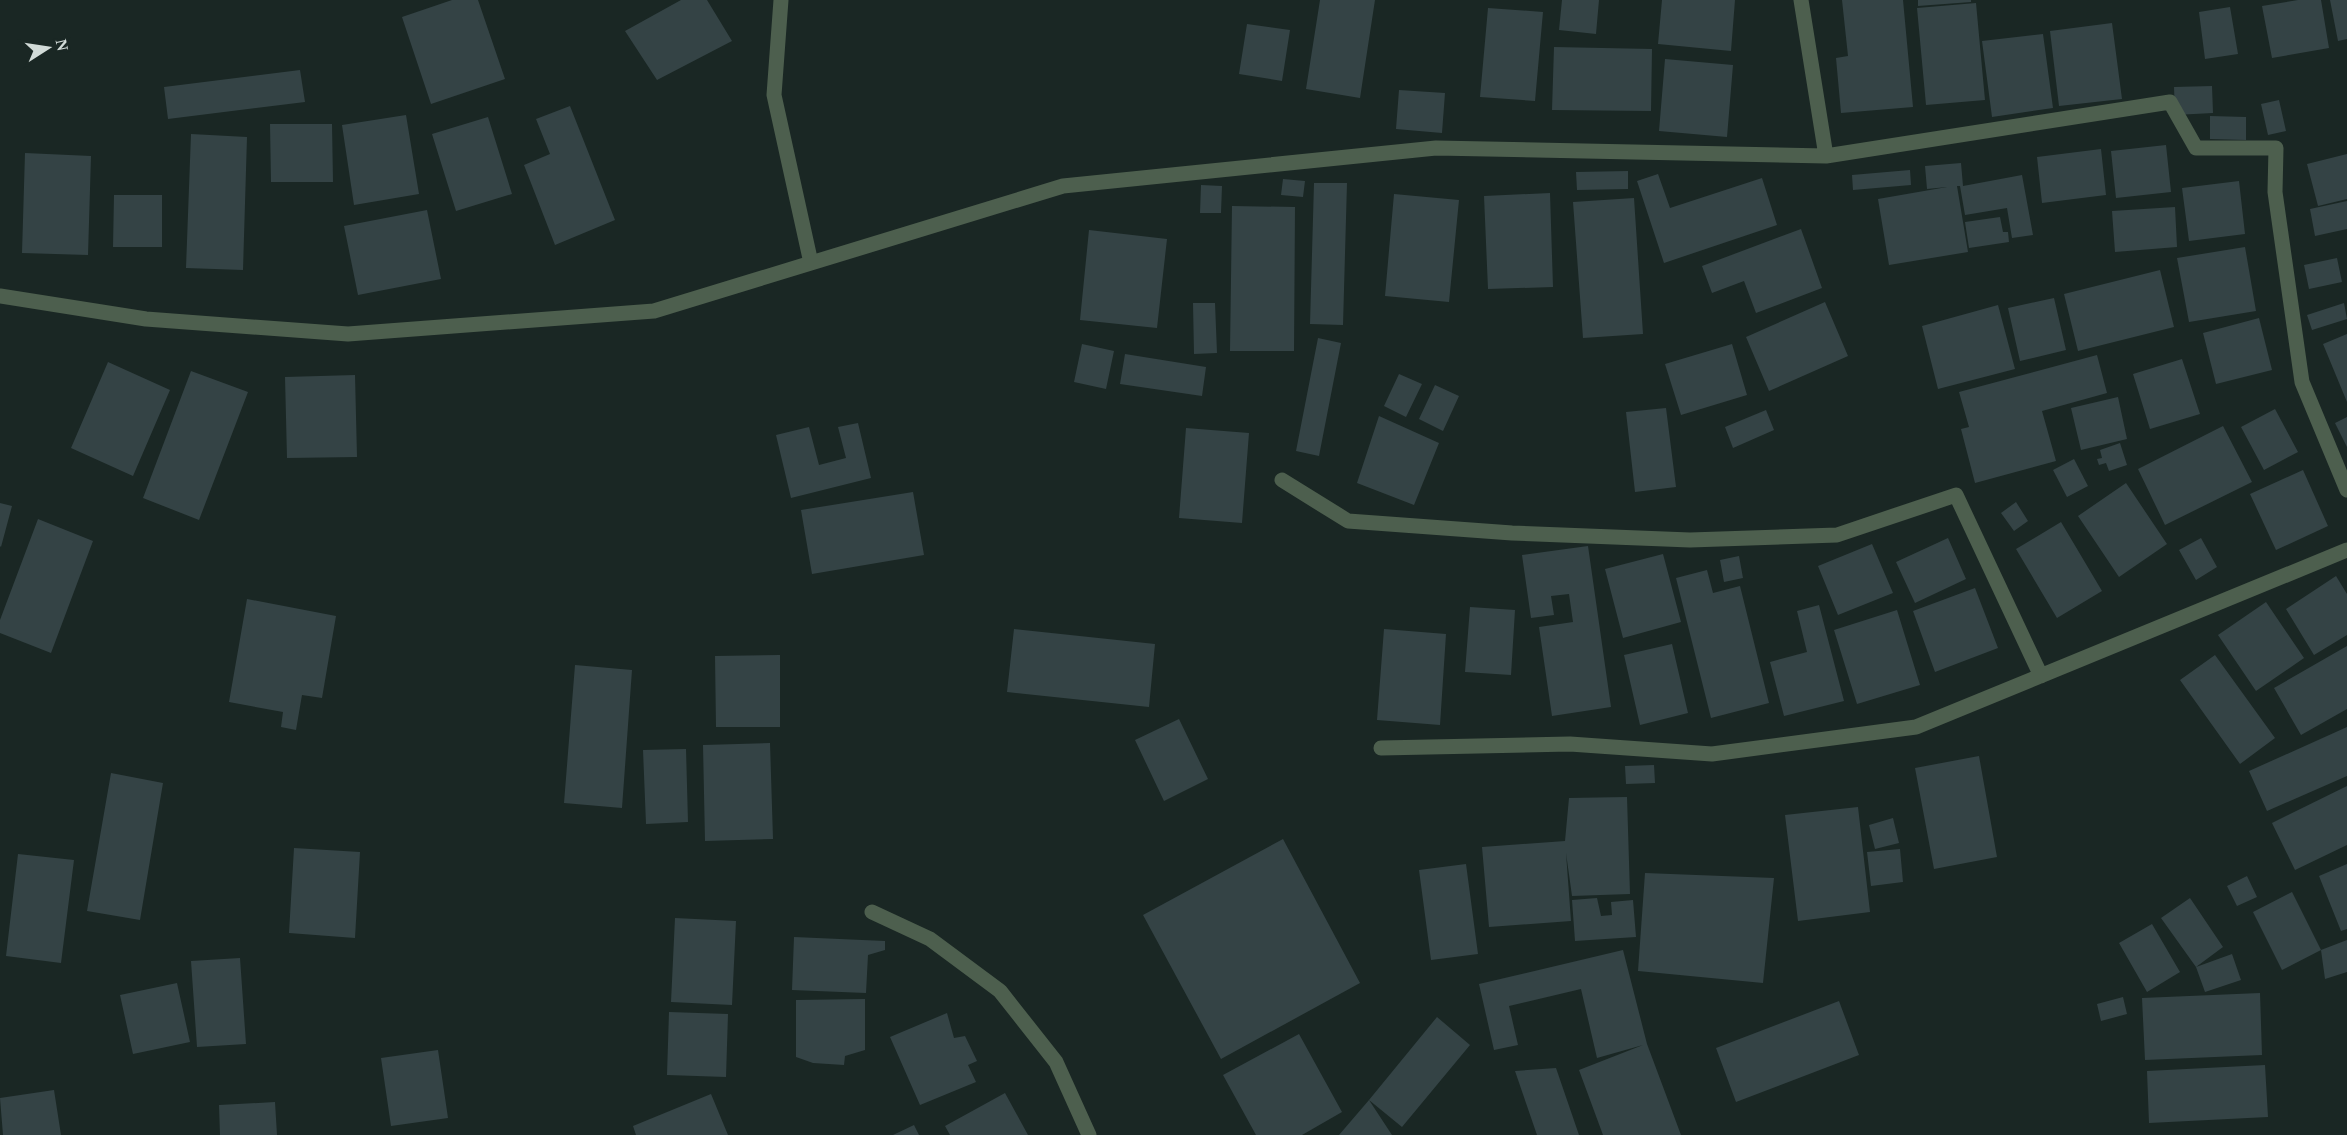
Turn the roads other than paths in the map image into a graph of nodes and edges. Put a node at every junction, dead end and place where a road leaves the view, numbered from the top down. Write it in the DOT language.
graph roads {
  1 [pos="781,0"];
  2 [pos="1801,0"];
  3 [pos="1826,156"];
  4 [pos="811,263"];
  5 [pos="0,296"];
  6 [pos="1282,480"];
  7 [pos="2347,490"];
  8 [pos="2347,550"];
  9 [pos="2041,675"];
  10 [pos="1381,748"];
  11 [pos="872,912"];
  12 [pos="1089,1135"];
  1 -- 4 [label="street"];
  2 -- 3 [label="street"];
  3 -- 4 [label="street"];
  3 -- 7 [label="street"];
  4 -- 5 [label="street"];
  6 -- 9 [label="street"];
  8 -- 9 [label="street"];
  9 -- 10 [label="street"];
  11 -- 12 [label="street"];
}
